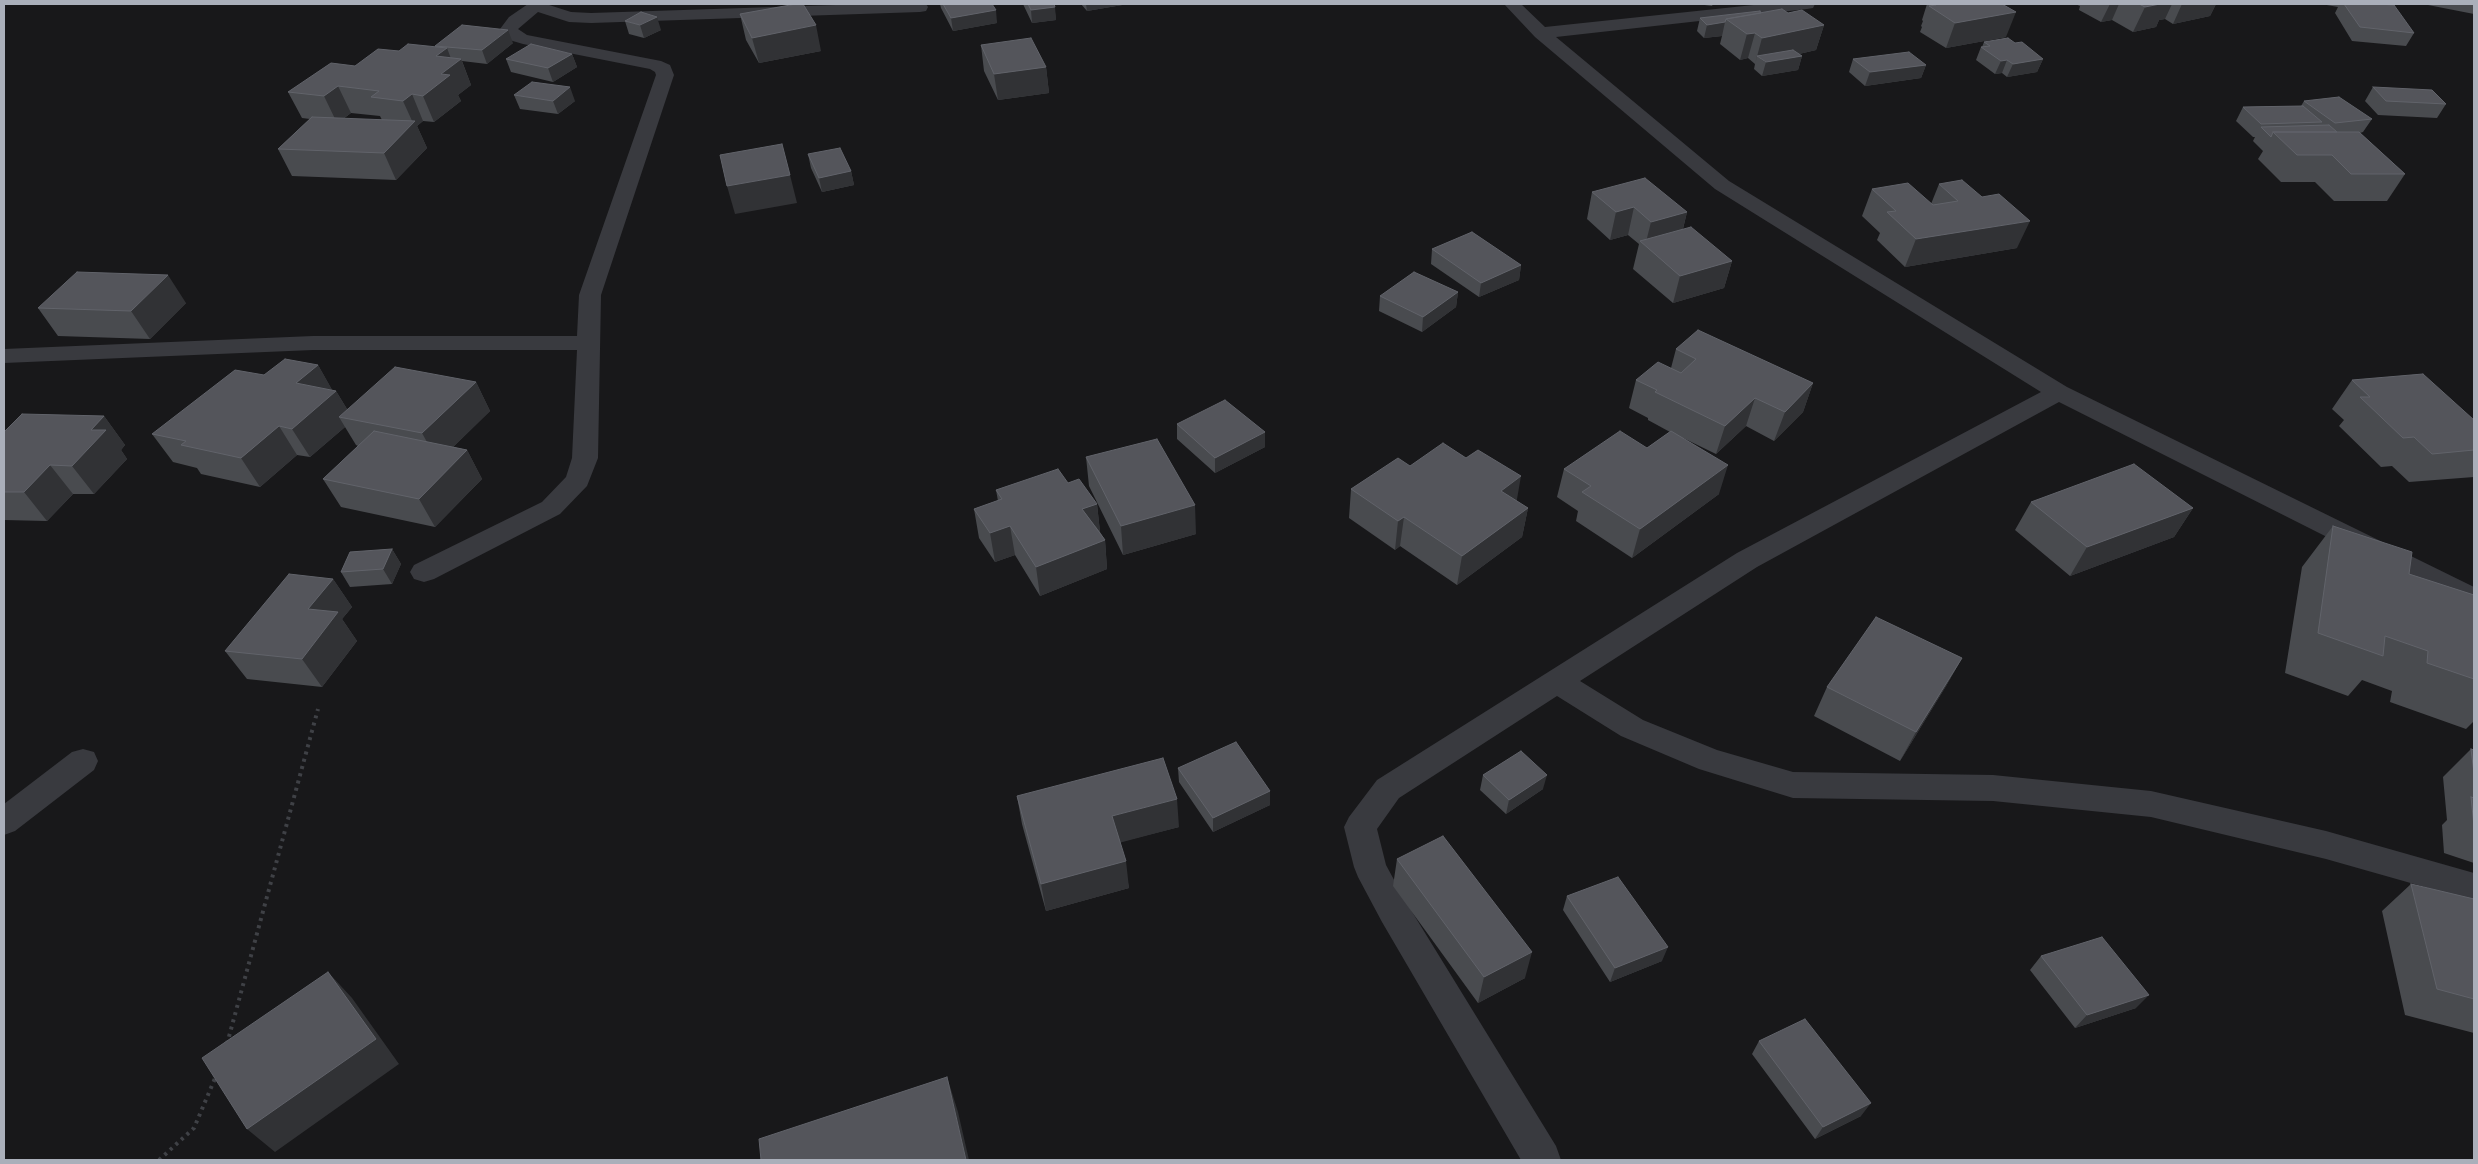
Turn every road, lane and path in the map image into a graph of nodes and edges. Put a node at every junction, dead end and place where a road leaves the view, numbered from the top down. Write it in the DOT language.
graph roads {
  1 [pos="1512,4"];
  2 [pos="1807,4"];
  3 [pos="536,5"];
  4 [pos="920,7"];
  5 [pos="1541,33"];
  6 [pos="589,344"];
  7 [pos="4,356"];
  8 [pos="2059,392"];
  9 [pos="424,572"];
  10 [pos="2474,599"];
  11 [pos="1557,682"];
  12 [pos="318,709"];
  13 [pos="84,761"];
  14 [pos="4,822"];
  15 [pos="2474,887"];
  16 [pos="224,1053"];
  17 [pos="218,1071"];
  18 [pos="159,1160"];
  19 [pos="1542,1160"];
  1 -- 5 [label="street"];
  2 -- 5 [label="street"];
  3 -- 4 [label="street"];
  3 -- 6 [label="street"];
  5 -- 8 [label="street"];
  6 -- 7 [label="street"];
  6 -- 9 [label="street"];
  8 -- 10 [label="street"];
  8 -- 11 [label="street"];
  11 -- 15 [label="street"];
  11 -- 19 [label="street"];
  12 -- 16 [label="path"];
  13 -- 14 [label="street"];
  17 -- 18 [label="path"];
}
